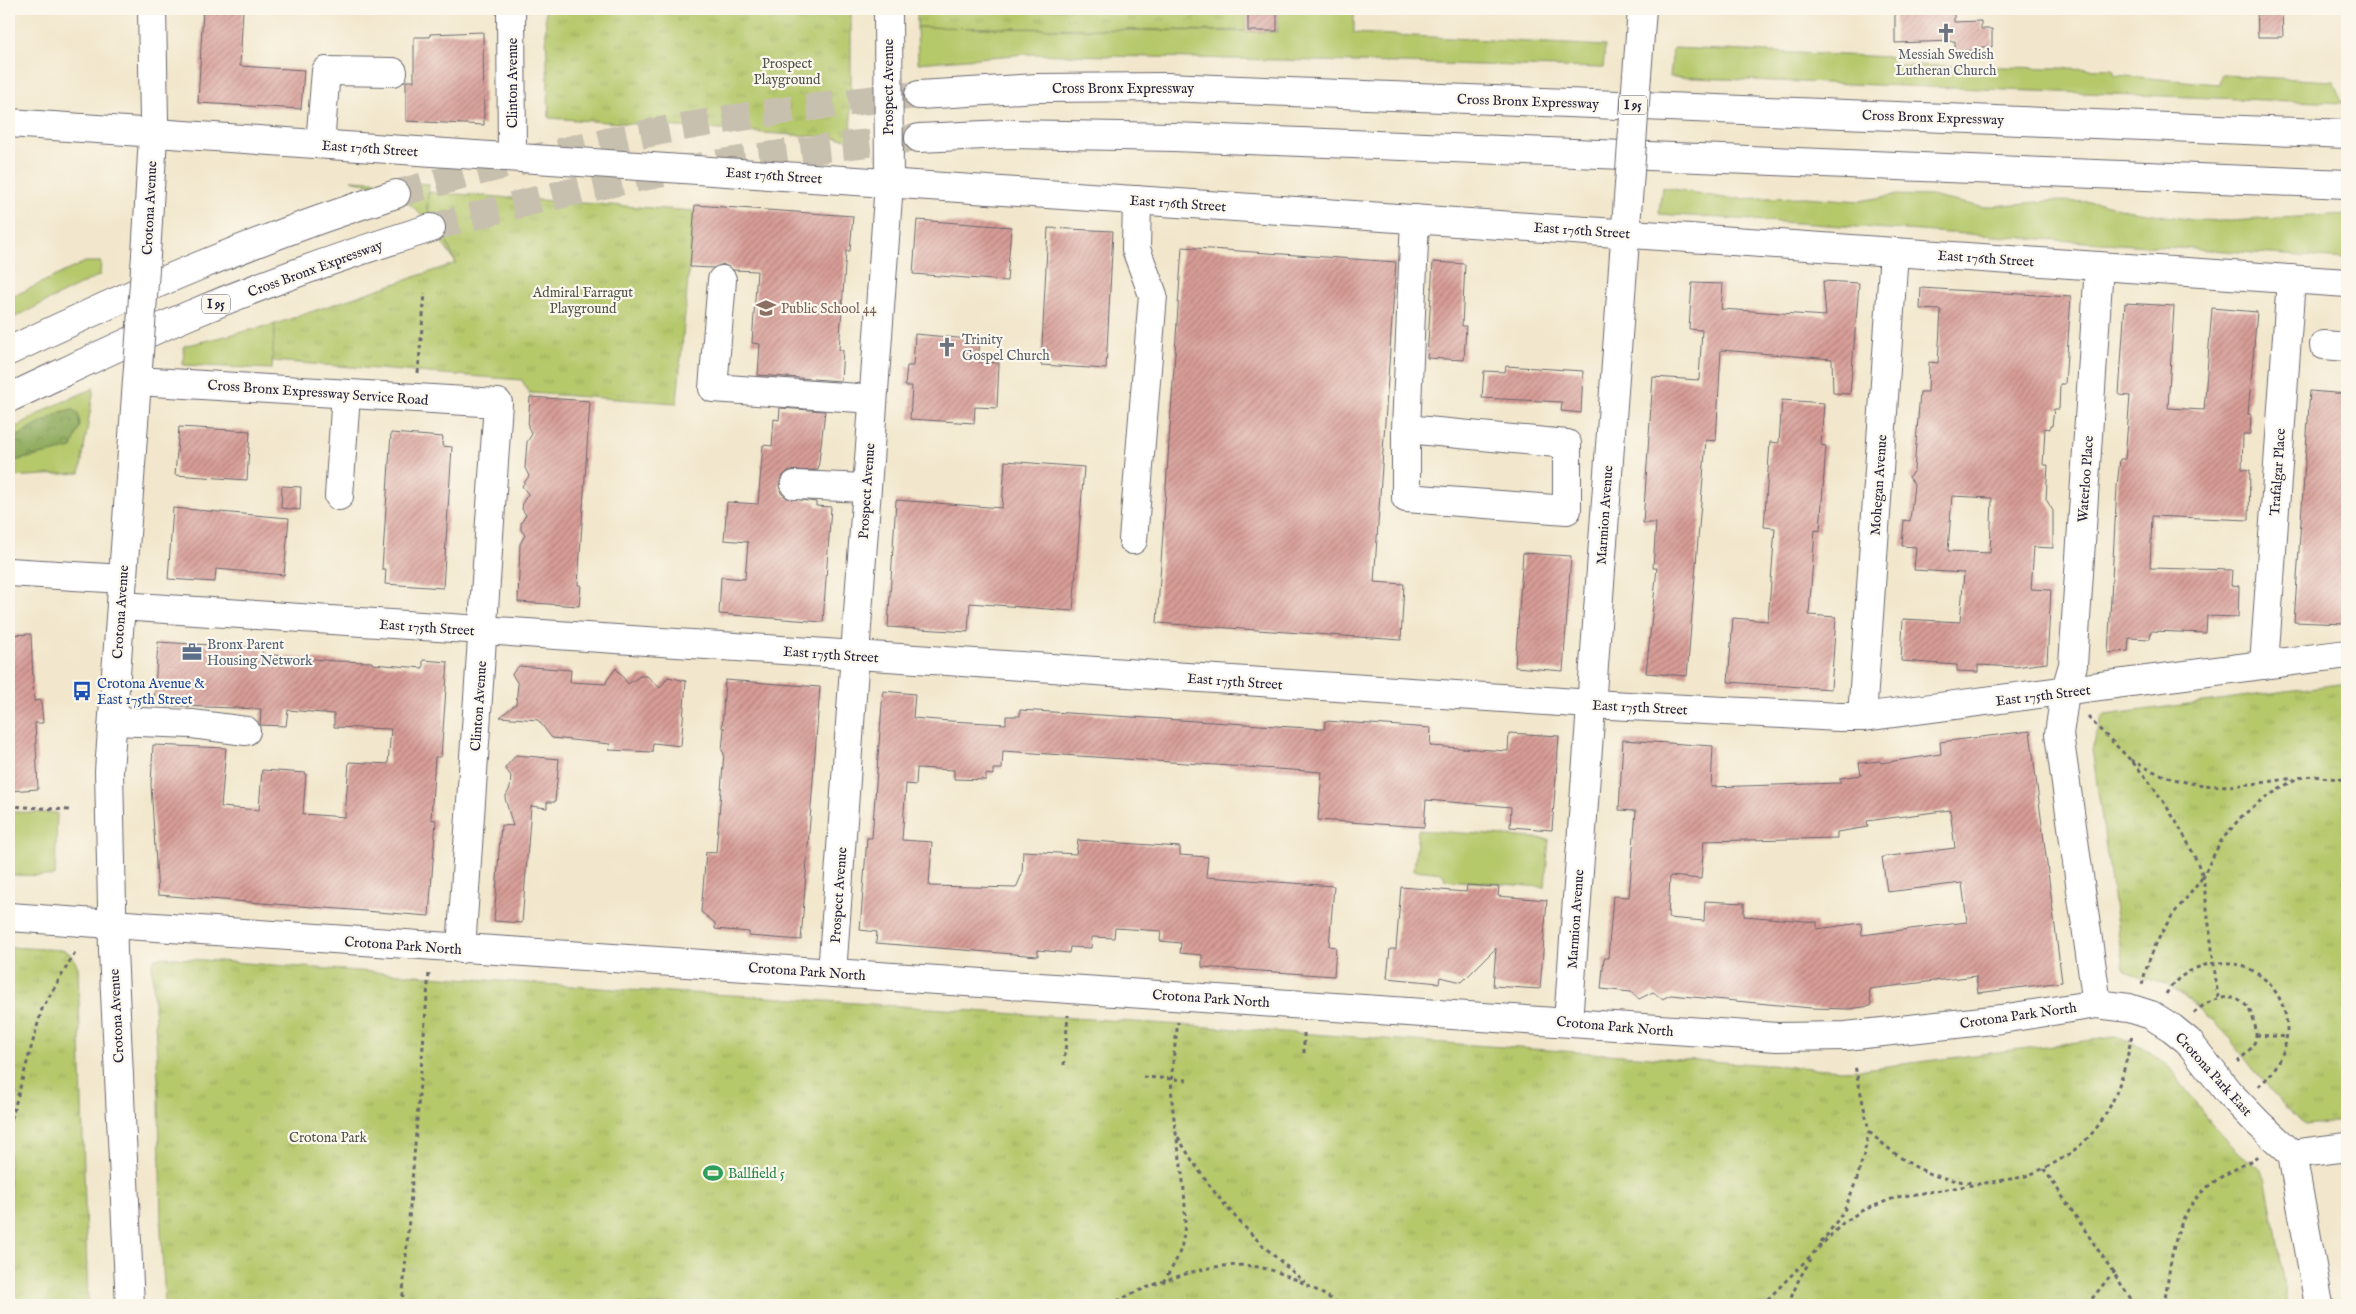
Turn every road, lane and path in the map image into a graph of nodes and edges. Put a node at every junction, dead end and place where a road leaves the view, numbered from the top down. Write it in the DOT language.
graph roads {
  1 [pos="152,9"];
  2 [pos="512,9"];
  3 [pos="888,9"];
  4 [pos="1642,9"];
  5 [pos="393,72"];
  6 [pos="918,95"];
  7 [pos="9,123"];
  8 [pos="154,132"];
  9 [pos="2347,134"];
  10 [pos="919,138"];
  11 [pos="320,144"];
  12 [pos="512,157"];
  13 [pos="889,183"];
  14 [pos="2347,184"];
  15 [pos="396,194"];
  16 [pos="1137,200"];
  17 [pos="1415,219"];
  18 [pos="431,228"];
  19 [pos="1625,233"];
  20 [pos="1894,252"];
  21 [pos="2099,266"];
  22 [pos="2291,279"];
  23 [pos="722,280"];
  24 [pos="2347,283"];
  25 [pos="425,293"];
  26 [pos="9,351"];
  27 [pos="138,374"];
  28 [pos="418,376"];
  29 [pos="346,394"];
  30 [pos="9,398"];
  31 [pos="873,400"];
  32 [pos="498,404"];
  33 [pos="1406,429"];
  34 [pos="795,485"];
  35 [pos="866,488"];
  36 [pos="339,496"];
  37 [pos="1133,540"];
  38 [pos="9,572"];
  39 [pos="122,593"];
  40 [pos="483,631"];
  41 [pos="2347,654"];
  42 [pos="854,655"];
  43 [pos="2264,665"];
  44 [pos="2065,692"];
  45 [pos="1591,704"];
  46 [pos="2086,715"];
  47 [pos="1862,718"];
  48 [pos="113,721"];
  49 [pos="246,731"];
  50 [pos="2129,759"];
  51 [pos="2297,778"];
  52 [pos="2347,780"];
  53 [pos="9,806"];
  54 [pos="70,810"];
  55 [pos="2203,876"];
  56 [pos="9,917"];
  57 [pos="113,924"];
  58 [pos="77,949"];
  59 [pos="461,949"];
  60 [pos="2214,962"];
  61 [pos="429,972"];
  62 [pos="832,973"];
  63 [pos="2142,985"];
  64 [pos="2166,994"];
  65 [pos="2218,998"];
  66 [pos="2097,1004"];
  67 [pos="2194,1013"];
  68 [pos="1068,1015"];
  69 [pos="1178,1022"];
  70 [pos="1568,1022"];
  71 [pos="1304,1031"];
  72 [pos="2132,1036"];
  73 [pos="2256,1036"];
  74 [pos="2287,1037"];
  75 [pos="1304,1053"];
  76 [pos="2237,1064"];
  77 [pos="1064,1065"];
  78 [pos="1855,1066"];
  79 [pos="1143,1077"];
  80 [pos="1173,1079"];
  81 [pos="1188,1080"];
  82 [pos="2256,1089"];
  83 [pos="9,1126"];
  84 [pos="1869,1131"];
  85 [pos="1176,1134"];
  86 [pos="2347,1147"];
  87 [pos="2263,1153"];
  88 [pos="2292,1154"];
  89 [pos="2044,1168"];
  90 [pos="1981,1184"];
  91 [pos="1815,1252"];
  92 [pos="2114,1271"];
  93 [pos="1163,1282"];
  94 [pos="1308,1284"];
  95 [pos="9,1298"];
  96 [pos="11,1305"];
  97 [pos="130,1305"];
  98 [pos="402,1305"];
  99 [pos="1110,1305"];
  100 [pos="1340,1305"];
  101 [pos="1762,1305"];
  102 [pos="1788,1305"];
  103 [pos="2086,1305"];
  104 [pos="2135,1305"];
  105 [pos="2164,1305"];
  106 [pos="2319,1305"];
  1 -- 8 [label="main road, Crotona Avenue"];
  2 -- 12 [label="main road, Clinton Avenue"];
  3 -- 13 [label="main road, Prospect Avenue"];
  4 -- 19 [label="main road, Marmion Avenue, bridge"];
  5 -- 11 [label="main road"];
  6 -- 9 [label="main road, Cross Bronx Expressway / I 95"];
  7 -- 8 [label="main road, East 176th Street"];
  8 -- 11 [label="main road, East 176th Street"];
  8 -- 27 [label="main road, Crotona Avenue, bridge"];
  10 -- 14 [label="main road"];
  11 -- 12 [label="main road, East 176th Street"];
  12 -- 13 [label="main road, East 176th Street"];
  13 -- 16 [label="main road, East 176th Street"];
  13 -- 31 [label="main road, Prospect Avenue"];
  15 -- 26 [label="main road"];
  16 -- 17 [label="main road, East 176th Street"];
  16 -- 37 [label="main road"];
  17 -- 19 [label="main road, East 176th Street"];
  17 -- 33 [label="main road"];
  18 -- 30 [label="main road, Cross Bronx Expressway / I 95"];
  19 -- 20 [label="main road, East 176th Street"];
  19 -- 45 [label="main road, Marmion Avenue"];
  20 -- 21 [label="main road, East 176th Street"];
  20 -- 47 [label="main road, Mohegan Avenue"];
  21 -- 22 [label="main road, East 176th Street"];
  21 -- 44 [label="main road, Waterloo Place"];
  22 -- 24 [label="main road, East 176th Street"];
  22 -- 43 [label="main road, Trafalgar Place"];
  23 -- 31 [label="main road"];
  25 -- 28 [label="path"];
  27 -- 29 [label="main road, Cross Bronx Expressway Service Road"];
  27 -- 39 [label="main road, Crotona Avenue"];
  29 -- 32 [label="main road, Cross Bronx Expressway Service Road"];
  29 -- 36 [label="main road"];
  31 -- 35 [label="main road, Prospect Avenue"];
  32 -- 40 [label="main road, Clinton Avenue"];
  33 -- 33 [label="main road"];
  34 -- 35 [label="main road"];
  35 -- 42 [label="main road, Prospect Avenue"];
  38 -- 39 [label="main road, East 175th Street"];
  39 -- 40 [label="main road, East 175th Street"];
  39 -- 48 [label="main road, Crotona Avenue"];
  40 -- 42 [label="main road, East 175th Street"];
  40 -- 59 [label="main road, Clinton Avenue"];
  41 -- 43 [label="main road, East 175th Street"];
  42 -- 45 [label="main road, East 175th Street"];
  42 -- 62 [label="main road, Prospect Avenue"];
  43 -- 44 [label="main road, East 175th Street"];
  44 -- 47 [label="main road, East 175th Street"];
  44 -- 66 [label="main road"];
  45 -- 47 [label="main road, East 175th Street"];
  45 -- 70 [label="main road, Marmion Avenue"];
  46 -- 50 [label="path"];
  48 -- 49 [label="main road"];
  48 -- 57 [label="main road, Crotona Avenue"];
  50 -- 51 [label="path"];
  50 -- 55 [label="path"];
  51 -- 52 [label="path"];
  51 -- 55 [label="path"];
  53 -- 54 [label="path"];
  55 -- 60 [label="path"];
  55 -- 63 [label="path"];
  56 -- 57 [label="main road, Crotona Park North"];
  57 -- 59 [label="main road, Crotona Park North"];
  57 -- 97 [label="main road, Crotona Avenue"];
  58 -- 83 [label="path"];
  59 -- 62 [label="main road, Crotona Park North"];
  60 -- 64 [label="path"];
  60 -- 65 [label="path"];
  60 -- 74 [label="path"];
  61 -- 98 [label="path"];
  62 -- 70 [label="main road, Crotona Park North"];
  65 -- 67 [label="path"];
  65 -- 73 [label="path"];
  66 -- 70 [label="main road, Crotona Park North"];
  66 -- 88 [label="main road, Crotona Park East"];
  68 -- 77 [label="path"];
  69 -- 80 [label="path"];
  71 -- 75 [label="path"];
  72 -- 89 [label="path"];
  73 -- 74 [label="path"];
  73 -- 76 [label="path"];
  74 -- 82 [label="path"];
  78 -- 84 [label="path"];
  79 -- 80 [label="path"];
  80 -- 81 [label="path"];
  80 -- 85 [label="path"];
  84 -- 90 [label="path"];
  84 -- 91 [label="path"];
  85 -- 93 [label="path"];
  85 -- 94 [label="path"];
  86 -- 88 [label="main road"];
  87 -- 105 [label="path"];
  88 -- 106 [label="main road"];
  89 -- 90 [label="path"];
  89 -- 92 [label="path"];
  90 -- 91 [label="path"];
  91 -- 101 [label="path"];
  91 -- 102 [label="path"];
  92 -- 103 [label="path"];
  92 -- 104 [label="path"];
  93 -- 94 [label="path"];
  93 -- 99 [label="path"];
  94 -- 100 [label="path"];
  95 -- 96 [label="path"];
}
